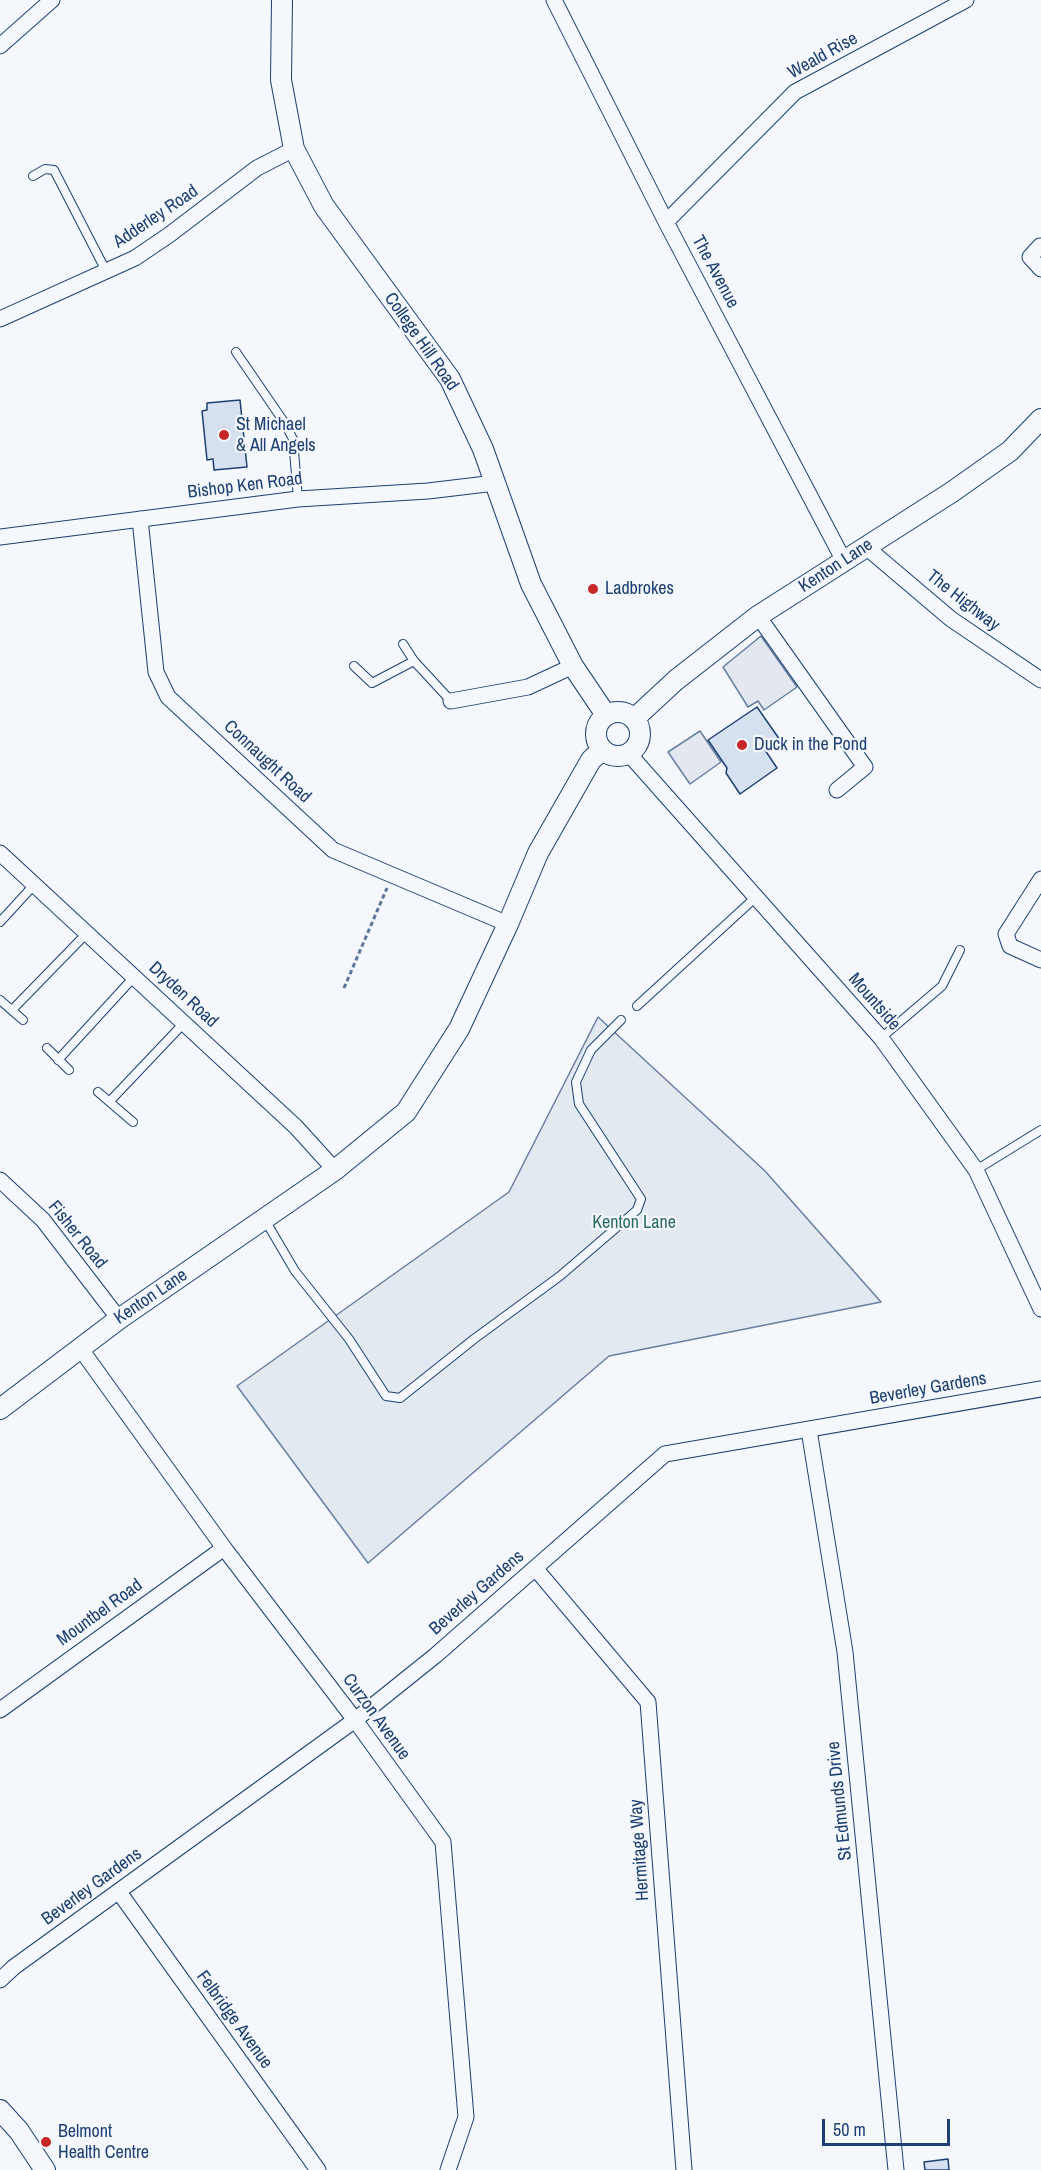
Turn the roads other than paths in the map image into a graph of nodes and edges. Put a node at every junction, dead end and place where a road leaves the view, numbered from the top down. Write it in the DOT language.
graph roads {
  1 [pos="52,0"];
  2 [pos="282,0"];
  3 [pos="554,0"];
  4 [pos="966,0"];
  5 [pos="0,46"];
  6 [pos="294,149"];
  7 [pos="33,176"];
  8 [pos="666,222"];
  9 [pos="1040,246"];
  10 [pos="1041,269"];
  11 [pos="106,271"];
  12 [pos="0,320"];
  13 [pos="236,352"];
  14 [pos="1041,419"];
  15 [pos="495,483"];
  16 [pos="298,499"];
  17 [pos="140,519"];
  18 [pos="0,537"];
  19 [pos="866,547"];
  20 [pos="844,561"];
  21 [pos="758,616"];
  22 [pos="403,644"];
  23 [pos="414,662"];
  24 [pos="354,666"];
  25 [pos="573,666"];
  26 [pos="1041,680"];
  27 [pos="452,701"];
  28 [pos="606,715"];
  29 [pos="635,718"];
  30 [pos="602,750"];
  31 [pos="629,754"];
  32 [pos="837,790"];
  33 [pos="0,853"];
  34 [pos="1041,879"];
  35 [pos="34,885"];
  36 [pos="756,897"];
  37 [pos="0,922"];
  38 [pos="507,924"];
  39 [pos="87,933"];
  40 [pos="960,950"];
  41 [pos="1041,960"];
  42 [pos="134,977"];
  43 [pos="0,1000"];
  44 [pos="637,1005"];
  45 [pos="12,1010"];
  46 [pos="23,1020"];
  47 [pos="621,1020"];
  48 [pos="184,1023"];
  49 [pos="882,1038"];
  50 [pos="47,1048"];
  51 [pos="58,1060"];
  52 [pos="69,1070"];
  53 [pos="98,1092"];
  54 [pos="110,1101"];
  55 [pos="133,1122"];
  56 [pos="1041,1130"];
  57 [pos="335,1170"];
  58 [pos="976,1170"];
  59 [pos="0,1180"];
  60 [pos="264,1219"];
  61 [pos="1041,1309"];
  62 [pos="119,1319"];
  63 [pos="80,1348"];
  64 [pos="1041,1389"];
  65 [pos="0,1409"];
  66 [pos="809,1430"];
  67 [pos="224,1548"];
  68 [pos="535,1568"];
  69 [pos="0,1710"];
  70 [pos="355,1720"];
  71 [pos="119,1892"];
  72 [pos="0,1980"];
  73 [pos="0,2110"];
  74 [pos="45,2170"];
  75 [pos="318,2170"];
  76 [pos="448,2170"];
  77 [pos="684,2170"];
  78 [pos="896,2170"];
  1 -- 5 [label="street"];
  2 -- 6 [label="street, College Hill Road"];
  3 -- 8 [label="street, The Avenue"];
  4 -- 8 [label="street, Weald Rise"];
  6 -- 11 [label="street, Adderley Road"];
  6 -- 15 [label="street, College Hill Road"];
  7 -- 11 [label="lane"];
  8 -- 20 [label="street, The Avenue"];
  9 -- 10 [label="street"];
  11 -- 12 [label="street, Adderley Road"];
  13 -- 16 [label="lane"];
  14 -- 19 [label="street, Kenton Lane"];
  15 -- 16 [label="street, Bishop Ken Road"];
  15 -- 25 [label="street, College Hill Road"];
  16 -- 17 [label="street, Bishop Ken Road"];
  17 -- 18 [label="street, Bishop Ken Road"];
  17 -- 38 [label="street, Connaught Road"];
  19 -- 20 [label="street, Kenton Lane"];
  19 -- 26 [label="street, The Highway"];
  20 -- 21 [label="street, Kenton Lane"];
  21 -- 29 [label="street, Kenton Lane"];
  21 -- 32 [label="street"];
  22 -- 23 [label="lane"];
  23 -- 24 [label="lane"];
  23 -- 27 [label="lane"];
  25 -- 27 [label="street"];
  25 -- 28 [label="street, College Hill Road"];
  28 -- 29 [label="street"];
  28 -- 30 [label="street"];
  29 -- 31 [label="street"];
  30 -- 31 [label="street"];
  30 -- 38 [label="street, Kenton Lane"];
  31 -- 36 [label="street, Mountside"];
  33 -- 35 [label="street, Dryden Road"];
  34 -- 41 [label="street"];
  35 -- 37 [label="lane"];
  35 -- 39 [label="street, Dryden Road"];
  36 -- 44 [label="lane"];
  36 -- 49 [label="street, Mountside"];
  38 -- 57 [label="street, Kenton Lane"];
  39 -- 42 [label="street, Dryden Road"];
  39 -- 45 [label="lane"];
  40 -- 49 [label="lane"];
  42 -- 48 [label="street, Dryden Road"];
  42 -- 51 [label="lane"];
  43 -- 45 [label="lane"];
  45 -- 46 [label="lane"];
  47 -- 60 [label="lane"];
  48 -- 54 [label="lane"];
  48 -- 57 [label="street, Dryden Road"];
  49 -- 58 [label="street, Mountside"];
  50 -- 51 [label="lane"];
  51 -- 52 [label="lane"];
  53 -- 54 [label="lane"];
  54 -- 55 [label="lane"];
  56 -- 58 [label="lane"];
  57 -- 60 [label="street, Kenton Lane"];
  58 -- 61 [label="street, Mountside"];
  59 -- 62 [label="street, Fisher Road"];
  60 -- 62 [label="street, Kenton Lane"];
  62 -- 63 [label="street, Kenton Lane"];
  63 -- 65 [label="street, Kenton Lane"];
  63 -- 67 [label="street, Curzon Avenue"];
  64 -- 66 [label="street, Beverley Gardens"];
  66 -- 68 [label="street, Beverley Gardens"];
  66 -- 78 [label="street, St Edmunds Drive"];
  67 -- 69 [label="street, Mountbel Road"];
  67 -- 70 [label="street, Curzon Avenue"];
  68 -- 70 [label="street, Beverley Gardens"];
  68 -- 77 [label="street, Hermitage Way"];
  70 -- 71 [label="street, Beverley Gardens"];
  70 -- 76 [label="street, Curzon Avenue"];
  71 -- 72 [label="street, Beverley Gardens"];
  71 -- 75 [label="street, Felbridge Avenue"];
  73 -- 74 [label="street"];
}
